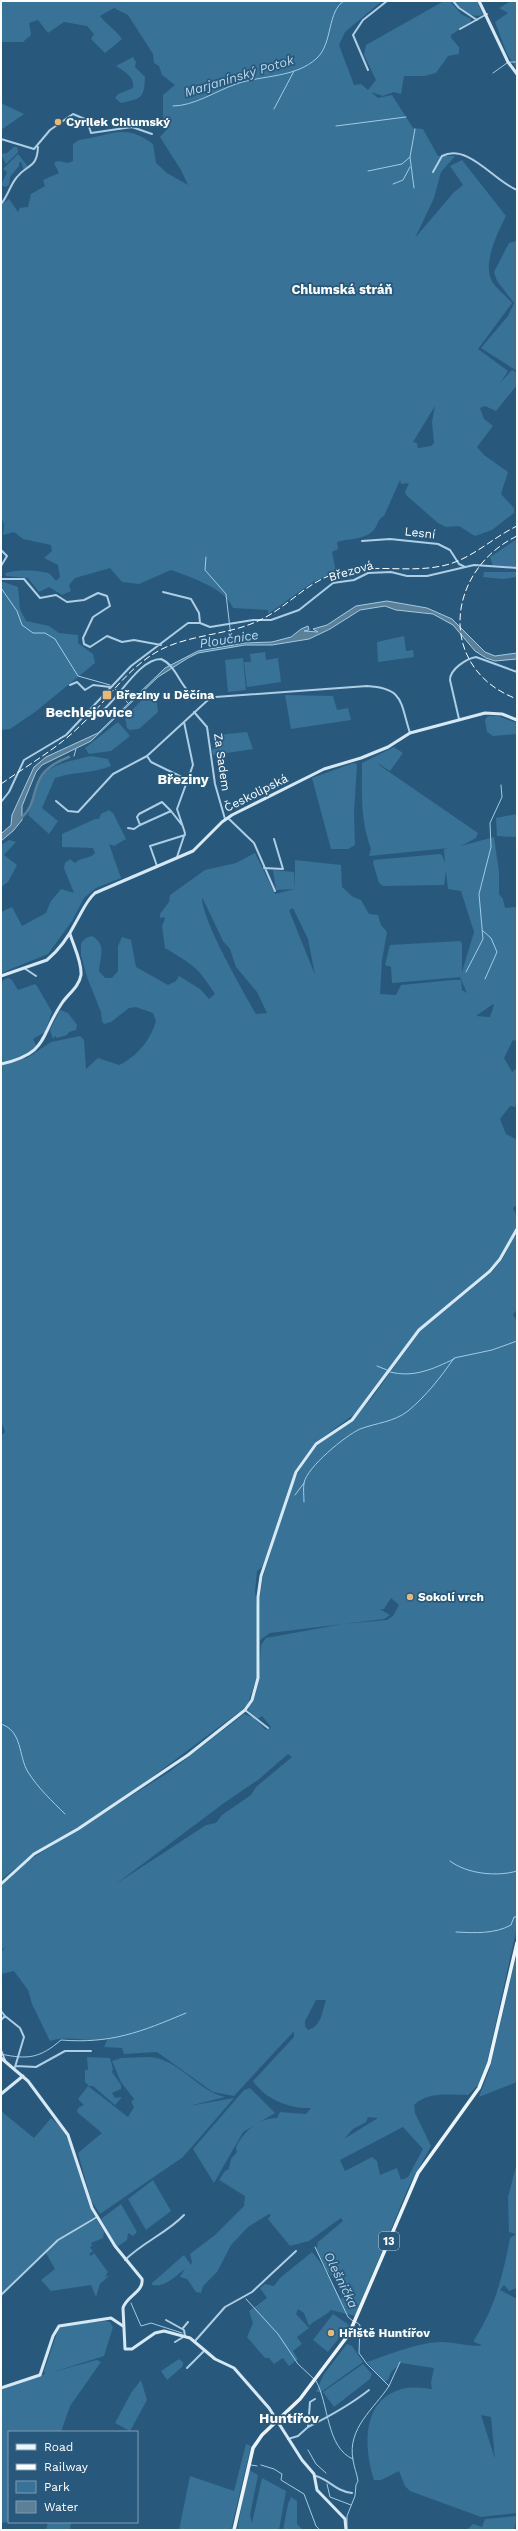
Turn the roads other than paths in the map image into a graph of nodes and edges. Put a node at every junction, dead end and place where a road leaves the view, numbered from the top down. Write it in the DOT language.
graph roads {
  1 [pos="387,1"];
  2 [pos="453,1"];
  3 [pos="479,1"];
  4 [pos="487,14"];
  5 [pos="477,20"];
  6 [pos="460,29"];
  7 [pos="368,70"];
  8 [pos="517,74"];
  9 [pos="152,134"];
  10 [pos="1,139"];
  11 [pos="38,147"];
  12 [pos="34,149"];
  13 [pos="38,152"];
  14 [pos="433,172"];
  15 [pos="517,190"];
  16 [pos="1,204"];
  17 [pos="362,541"];
  18 [pos="1,550"];
  19 [pos="1,566"];
  20 [pos="466,568"];
  21 [pos="517,568"];
  22 [pos="1,579"];
  23 [pos="163,592"];
  24 [pos="200,623"];
  25 [pos="161,645"];
  26 [pos="517,672"];
  27 [pos="70,685"];
  28 [pos="110,687"];
  29 [pos="202,698"];
  30 [pos="210,698"];
  31 [pos="204,703"];
  32 [pos="194,712"];
  33 [pos="88,713"];
  34 [pos="459,719"];
  35 [pos="517,720"];
  36 [pos="184,722"];
  37 [pos="410,733"];
  38 [pos="147,756"];
  39 [pos="186,779"];
  40 [pos="1,802"];
  41 [pos="56,802"];
  42 [pos="171,810"];
  43 [pos="226,818"];
  44 [pos="140,825"];
  45 [pos="184,827"];
  46 [pos="128,828"];
  47 [pos="185,835"];
  48 [pos="274,839"];
  49 [pos="177,857"];
  50 [pos="157,866"];
  51 [pos="264,868"];
  52 [pos="275,891"];
  53 [pos="70,934"];
  54 [pos="24,968"];
  55 [pos="1,976"];
  56 [pos="36,976"];
  57 [pos="1,1064"];
  58 [pos="517,1228"];
  59 [pos="245,1710"];
  60 [pos="268,1728"];
  61 [pos="1,1884"];
  62 [pos="517,1944"];
  63 [pos="1,2010"];
  64 [pos="5,2016"];
  65 [pos="1,2020"];
  66 [pos="1,2050"];
  67 [pos="91,2051"];
  68 [pos="3,2057"];
  69 [pos="15,2067"];
  70 [pos="23,2076"];
  71 [pos="1,2094"];
  72 [pos="184,2215"];
  73 [pos="97,2217"];
  74 [pos="296,2251"];
  75 [pos="125,2260"];
  76 [pos="1,2295"];
  77 [pos="166,2320"];
  78 [pos="188,2322"];
  79 [pos="123,2326"];
  80 [pos="183,2328"];
  81 [pos="184,2336"];
  82 [pos="195,2341"];
  83 [pos="175,2342"];
  84 [pos="205,2350"];
  85 [pos="187,2368"];
  86 [pos="1,2388"];
  87 [pos="369,2390"];
  88 [pos="315,2398"];
  89 [pos="277,2420"];
  90 [pos="308,2427"];
  91 [pos="288,2440"];
  92 [pos="316,2476"];
  93 [pos="352,2493"];
  94 [pos="234,2530"];
  95 [pos="346,2530"];
  1 -- 7 [label="street"];
  2 -- 5 [label="street"];
  3 -- 4 [label="street"];
  4 -- 5 [label="street"];
  4 -- 8 [label="street"];
  5 -- 6 [label="street"];
  9 -- 11 [label="street"];
  10 -- 12 [label="street"];
  11 -- 12 [label="street"];
  11 -- 13 [label="street"];
  12 -- 13 [label="street"];
  13 -- 16 [label="street"];
  14 -- 15 [label="street"];
  17 -- 20 [label="street, Lesní"];
  18 -- 19 [label="street"];
  20 -- 21 [label="street, Březová"];
  20 -- 24 [label="street, Březová"];
  22 -- 25 [label="street"];
  23 -- 24 [label="street"];
  24 -- 25 [label="street"];
  25 -- 28 [label="street"];
  26 -- 34 [label="street"];
  27 -- 28 [label="street"];
  28 -- 33 [label="street"];
  29 -- 30 [label="street"];
  29 -- 31 [label="street"];
  29 -- 33 [label="street"];
  30 -- 31 [label="street"];
  30 -- 37 [label="street"];
  31 -- 32 [label="street"];
  32 -- 36 [label="street"];
  32 -- 43 [label="street, Za Sadem"];
  33 -- 40 [label="street"];
  34 -- 35 [label="street, Českolipská"];
  34 -- 37 [label="street, Českolipská"];
  36 -- 38 [label="street"];
  36 -- 39 [label="street"];
  37 -- 43 [label="street, Českolipská"];
  38 -- 39 [label="street"];
  38 -- 41 [label="street"];
  39 -- 45 [label="street"];
  42 -- 44 [label="street"];
  42 -- 44 [label="street"];
  42 -- 45 [label="street"];
  43 -- 49 [label="street, Českolipská"];
  43 -- 51 [label="street"];
  44 -- 46 [label="street"];
  45 -- 47 [label="street"];
  47 -- 49 [label="street"];
  47 -- 50 [label="street"];
  48 -- 51 [label="street"];
  49 -- 50 [label="street, Českolipská"];
  50 -- 53 [label="street, Českolipská"];
  51 -- 52 [label="street"];
  53 -- 54 [label="street, Českolipská"];
  53 -- 57 [label="street"];
  54 -- 55 [label="street, Českolipská"];
  54 -- 56 [label="street"];
  58 -- 59 [label="street"];
  59 -- 60 [label="street"];
  59 -- 61 [label="street"];
  62 -- 89 [label="main road, 13"];
  63 -- 64 [label="street"];
  64 -- 65 [label="street"];
  64 -- 69 [label="street"];
  66 -- 68 [label="street"];
  67 -- 69 [label="street"];
  68 -- 69 [label="street"];
  69 -- 70 [label="street"];
  70 -- 71 [label="street"];
  70 -- 73 [label="street"];
  72 -- 75 [label="street"];
  73 -- 75 [label="street"];
  73 -- 76 [label="street"];
  74 -- 82 [label="street"];
  75 -- 79 [label="street"];
  77 -- 80 [label="street"];
  78 -- 80 [label="street"];
  79 -- 81 [label="street"];
  79 -- 86 [label="street"];
  80 -- 81 [label="street"];
  81 -- 82 [label="street"];
  81 -- 83 [label="street"];
  82 -- 84 [label="street"];
  84 -- 85 [label="street"];
  84 -- 89 [label="street"];
  87 -- 90 [label="street"];
  88 -- 90 [label="street"];
  89 -- 91 [label="street"];
  89 -- 94 [label="main road, 13"];
  90 -- 91 [label="street"];
  91 -- 92 [label="street"];
  92 -- 93 [label="street"];
  92 -- 95 [label="street"];
}
